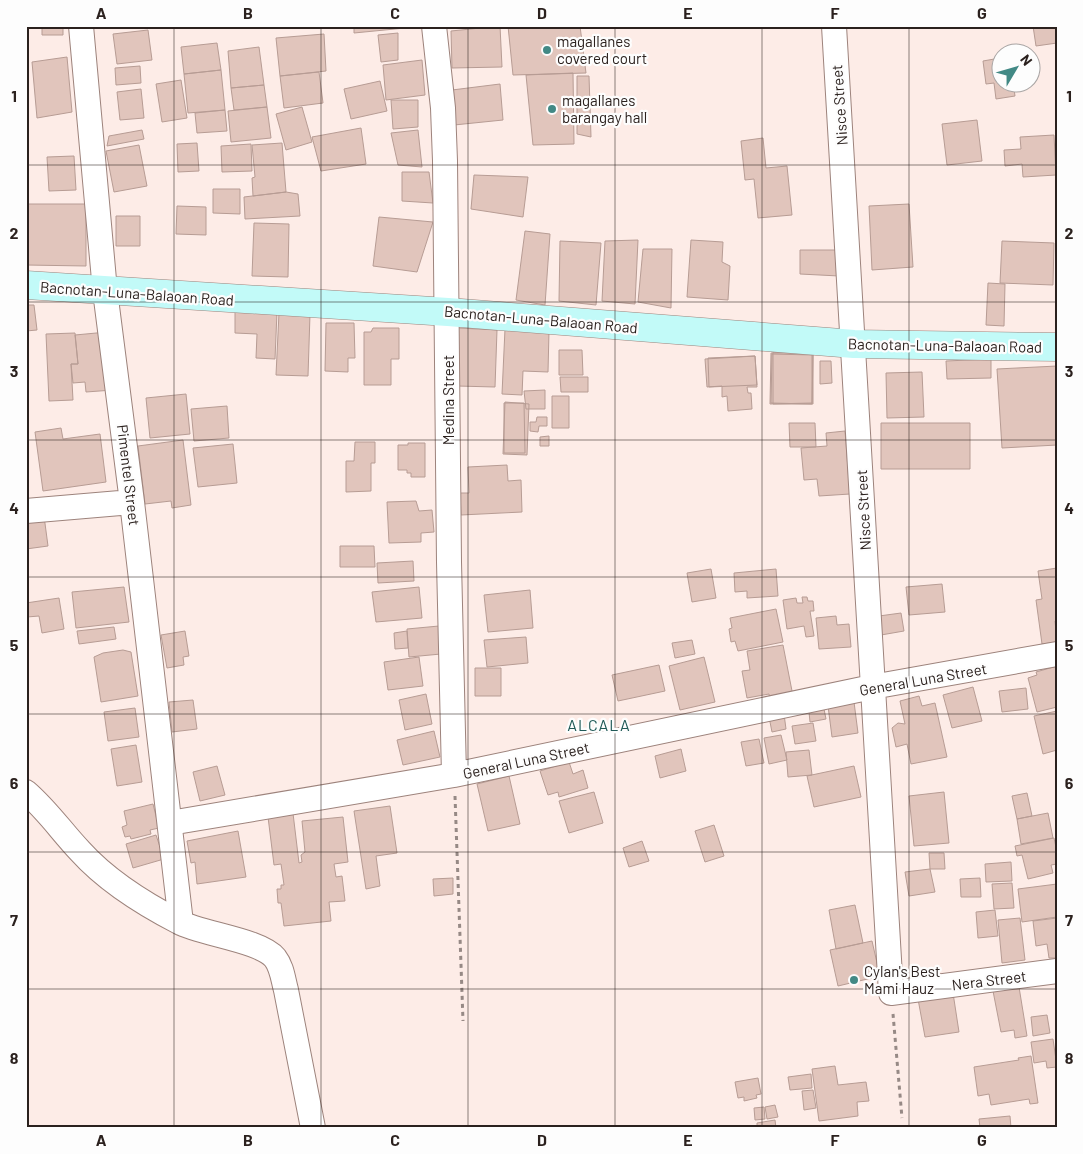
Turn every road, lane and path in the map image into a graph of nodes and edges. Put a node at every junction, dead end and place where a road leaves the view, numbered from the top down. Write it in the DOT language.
graph roads {
  1 [pos="82,26"];
  2 [pos="434,26"];
  3 [pos="834,26"];
  4 [pos="26,285"];
  5 [pos="105,291"];
  6 [pos="448,312"];
  7 [pos="854,344"];
  8 [pos="1057,347"];
  9 [pos="132,502"];
  10 [pos="26,511"];
  11 [pos="1057,654"];
  12 [pos="872,688"];
  13 [pos="454,775"];
  14 [pos="26,792"];
  15 [pos="170,824"];
  16 [pos="181,923"];
  17 [pos="1057,971"];
  18 [pos="891,993"];
  19 [pos="463,1021"];
  20 [pos="902,1118"];
  21 [pos="313,1128"];
  1 -- 5 [label="street, Pimentel Street"];
  2 -- 6 [label="street, Medina Street"];
  3 -- 7 [label="street, Nisce Street"];
  4 -- 5 [label="main road, Bacnotan-Luna-Balaoan Road"];
  5 -- 6 [label="main road, Bacnotan-Luna-Balaoan Road"];
  5 -- 9 [label="street, Pimentel Street"];
  6 -- 7 [label="main road, Bacnotan-Luna-Balaoan Road"];
  6 -- 13 [label="street, Medina Street"];
  7 -- 8 [label="main road, Bacnotan-Luna-Balaoan Road"];
  7 -- 12 [label="street, Nisce Street"];
  9 -- 10 [label="street"];
  9 -- 15 [label="street, Pimentel Street"];
  11 -- 12 [label="street, General Luna Street"];
  12 -- 13 [label="street, General Luna Street"];
  12 -- 18 [label="street, Nisce Street"];
  13 -- 15 [label="street, General Luna Street"];
  13 -- 19 [label="path"];
  14 -- 16 [label="street"];
  15 -- 16 [label="street, Pimentel Street"];
  16 -- 21 [label="street"];
  17 -- 18 [label="street, Nera Street"];
  18 -- 20 [label="path"];
}
